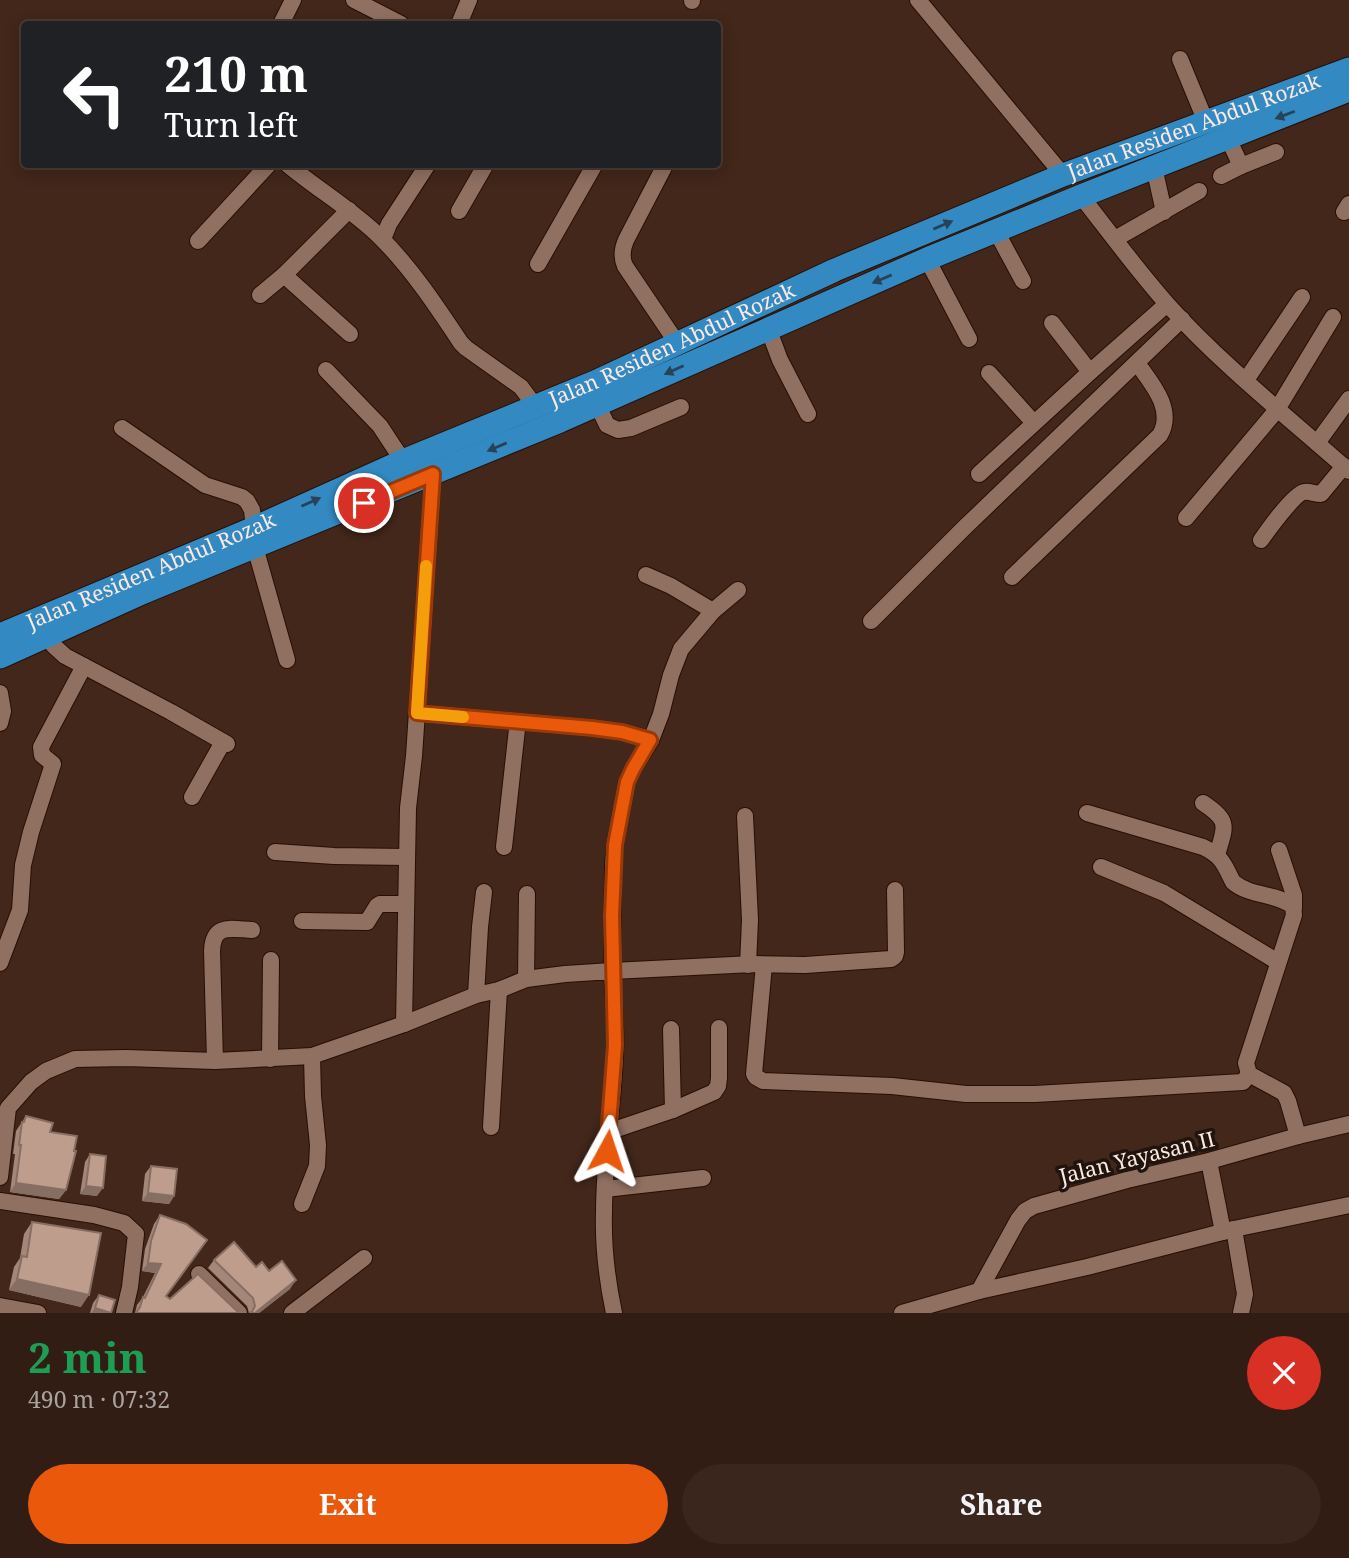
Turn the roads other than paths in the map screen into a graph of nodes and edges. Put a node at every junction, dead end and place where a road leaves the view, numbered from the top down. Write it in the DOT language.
graph roads {
  1 [pos="293,0"];
  2 [pos="354,0"];
  3 [pos="469,0"];
  4 [pos="918,0"];
  5 [pos="282,21"];
  6 [pos="395,21"];
  7 [pos="459,21"];
  8 [pos="1181,60"];
  9 [pos="1349,69"];
  10 [pos="1347,94"];
  11 [pos="1206,121"];
  12 [pos="1228,138"];
  13 [pos="1276,152"];
  14 [pos="1241,166"];
  15 [pos="1154,167"];
  16 [pos="265,168"];
  17 [pos="425,168"];
  18 [pos="484,168"];
  19 [pos="593,168"];
  20 [pos="663,168"];
  21 [pos="306,171"];
  22 [pos="1063,175"];
  23 [pos="1221,176"];
  24 [pos="1199,191"];
  25 [pos="1081,196"];
  26 [pos="349,210"];
  27 [pos="459,211"];
  28 [pos="1164,212"];
  29 [pos="996,231"];
  30 [pos="383,239"];
  31 [pos="1115,239"];
  32 [pos="198,241"];
  33 [pos="927,259"];
  34 [pos="538,264"];
  35 [pos="284,275"];
  36 [pos="1023,281"];
  37 [pos="260,295"];
  38 [pos="1302,297"];
  39 [pos="1167,304"];
  40 [pos="1333,317"];
  41 [pos="1182,319"];
  42 [pos="1052,323"];
  43 [pos="768,328"];
  44 [pos="350,334"];
  45 [pos="969,339"];
  46 [pos="677,343"];
  47 [pos="1137,363"];
  48 [pos="326,370"];
  49 [pos="1090,372"];
  50 [pos="989,373"];
  51 [pos="1246,380"];
  52 [pos="1349,398"];
  53 [pos="597,404"];
  54 [pos="536,406"];
  55 [pos="681,407"];
  56 [pos="1275,413"];
  57 [pos="808,414"];
  58 [pos="1034,423"];
  59 [pos="122,428"];
  60 [pos="1317,443"];
  61 [pos="403,461"];
  62 [pos="1342,472"];
  63 [pos="433,474"];
  64 [pos="979,474"];
  65 [pos="1186,518"];
  66 [pos="255,538"];
  67 [pos="1261,540"];
  68 [pos="646,575"];
  69 [pos="1012,577"];
  70 [pos="738,590"];
  71 [pos="713,611"];
  72 [pos="871,621"];
  73 [pos="0,635"];
  74 [pos="47,637"];
  75 [pos="0,657"];
  76 [pos="287,660"];
  77 [pos="84,666"];
  78 [pos="0,693"];
  79 [pos="417,713"];
  80 [pos="512,722"];
  81 [pos="0,723"];
  82 [pos="650,740"];
  83 [pos="192,797"];
  84 [pos="1203,803"];
  85 [pos="1087,813"];
  86 [pos="746,816"];
  87 [pos="504,847"];
  88 [pos="1279,850"];
  89 [pos="275,852"];
  90 [pos="1217,855"];
  91 [pos="407,857"];
  92 [pos="1101,867"];
  93 [pos="895,890"];
  94 [pos="484,892"];
  95 [pos="527,894"];
  96 [pos="406,904"];
  97 [pos="1294,908"];
  98 [pos="302,921"];
  99 [pos="252,930"];
  100 [pos="271,960"];
  101 [pos="1279,962"];
  102 [pos="0,963"];
  103 [pos="756,965"];
  104 [pos="612,971"];
  105 [pos="526,979"];
  106 [pos="499,990"];
  107 [pos="476,995"];
  108 [pos="404,1024"];
  109 [pos="719,1028"];
  110 [pos="671,1030"];
  111 [pos="312,1056"];
  112 [pos="270,1059"];
  113 [pos="215,1061"];
  114 [pos="1249,1074"];
  115 [pos="4,1108"];
  116 [pos="673,1110"];
  117 [pos="1349,1124"];
  118 [pos="491,1127"];
  119 [pos="608,1132"];
  120 [pos="1298,1136"];
  121 [pos="1209,1161"];
  122 [pos="0,1177"];
  123 [pos="703,1178"];
  124 [pos="605,1189"];
  125 [pos="0,1201"];
  126 [pos="302,1204"];
  127 [pos="1349,1205"];
  128 [pos="1228,1231"];
  129 [pos="363,1258"];
  130 [pos="199,1273"];
  131 [pos="979,1291"];
  132 [pos="0,1306"];
  133 [pos="38,1313"];
  134 [pos="124,1313"];
  135 [pos="239,1313"];
  136 [pos="292,1313"];
  137 [pos="614,1313"];
  138 [pos="902,1313"];
  139 [pos="1241,1313"];
  1 -- 5 [label="street"];
  2 -- 6 [label="street"];
  3 -- 7 [label="street"];
  4 -- 22 [label="street"];
  8 -- 11 [label="street"];
  9 -- 11 [label="highway, Jalan Residen Abdul Rozak"];
  10 -- 12 [label="highway, Jalan Residen Abdul Rozak, one-way"];
  11 -- 22 [label="highway, Jalan Residen Abdul Rozak"];
  12 -- 14 [label="street"];
  12 -- 15 [label="highway, Jalan Residen Abdul Rozak"];
  13 -- 14 [label="street"];
  14 -- 23 [label="street"];
  15 -- 25 [label="highway, Jalan Residen Abdul Rozak"];
  15 -- 28 [label="street"];
  16 -- 32 [label="street"];
  17 -- 30 [label="street"];
  18 -- 27 [label="street"];
  19 -- 34 [label="street"];
  20 -- 46 [label="street"];
  21 -- 26 [label="street"];
  46 -- 22 [label="highway, Jalan Residen Abdul Rozak, one-way"];
  24 -- 28 [label="street"];
  25 -- 29 [label="highway, Jalan Residen Abdul Rozak"];
  25 -- 31 [label="street"];
  26 -- 30 [label="street"];
  26 -- 35 [label="street"];
  28 -- 31 [label="street"];
  29 -- 33 [label="highway, Jalan Residen Abdul Rozak"];
  29 -- 36 [label="street"];
  30 -- 54 [label="street"];
  31 -- 39 [label="street"];
  33 -- 43 [label="highway, Jalan Residen Abdul Rozak, one-way"];
  33 -- 45 [label="street"];
  35 -- 37 [label="street"];
  35 -- 44 [label="street"];
  38 -- 51 [label="street"];
  39 -- 41 [label="street"];
  39 -- 49 [label="street"];
  40 -- 56 [label="street"];
  41 -- 47 [label="street"];
  41 -- 51 [label="street"];
  42 -- 49 [label="street"];
  43 -- 53 [label="highway, Jalan Residen Abdul Rozak, one-way"];
  43 -- 57 [label="street"];
  46 -- 54 [label="highway, Jalan Residen Abdul Rozak"];
  47 -- 69 [label="street"];
  47 -- 72 [label="street"];
  48 -- 61 [label="street"];
  49 -- 58 [label="street"];
  50 -- 58 [label="street"];
  51 -- 56 [label="street"];
  52 -- 60 [label="street"];
  53 -- 55 [label="street"];
  53 -- 63 [label="highway, Jalan Residen Abdul Rozak, one-way"];
  54 -- 61 [label="highway, Jalan Residen Abdul Rozak"];
  56 -- 60 [label="street"];
  56 -- 65 [label="street"];
  58 -- 64 [label="street"];
  59 -- 66 [label="street"];
  60 -- 62 [label="street"];
  66 -- 61 [label="highway, Jalan Residen Abdul Rozak, one-way"];
  62 -- 67 [label="street"];
  63 -- 66 [label="highway, Jalan Residen Abdul Rozak"];
  63 -- 79 [label="street"];
  66 -- 73 [label="highway, Jalan Residen Abdul Rozak"];
  66 -- 74 [label="highway, Jalan Residen Abdul Rozak"];
  66 -- 76 [label="street"];
  68 -- 71 [label="street"];
  70 -- 71 [label="street"];
  71 -- 82 [label="street"];
  74 -- 75 [label="highway, Jalan Residen Abdul Rozak"];
  74 -- 77 [label="street"];
  77 -- 83 [label="street"];
  77 -- 102 [label="street"];
  78 -- 81 [label="street"];
  79 -- 80 [label="street"];
  79 -- 91 [label="street"];
  80 -- 82 [label="street"];
  80 -- 87 [label="street"];
  82 -- 104 [label="street"];
  84 -- 90 [label="street"];
  85 -- 90 [label="street"];
  86 -- 103 [label="street"];
  88 -- 97 [label="street"];
  89 -- 91 [label="street"];
  90 -- 97 [label="street"];
  91 -- 96 [label="street"];
  92 -- 101 [label="street"];
  93 -- 103 [label="street"];
  94 -- 107 [label="street"];
  95 -- 105 [label="street"];
  96 -- 98 [label="street"];
  96 -- 108 [label="street"];
  97 -- 101 [label="street"];
  99 -- 113 [label="street"];
  100 -- 112 [label="street"];
  101 -- 114 [label="street"];
  103 -- 104 [label="street"];
  103 -- 114 [label="street"];
  104 -- 105 [label="street"];
  104 -- 119 [label="street"];
  105 -- 106 [label="street"];
  106 -- 107 [label="street"];
  106 -- 118 [label="street"];
  107 -- 108 [label="street"];
  108 -- 111 [label="street"];
  109 -- 116 [label="street"];
  110 -- 116 [label="street"];
  111 -- 112 [label="street"];
  111 -- 126 [label="street"];
  112 -- 113 [label="street"];
  113 -- 115 [label="street"];
  114 -- 120 [label="street"];
  115 -- 122 [label="street"];
  116 -- 119 [label="street"];
  117 -- 120 [label="street, Jalan Yayasan II"];
  119 -- 124 [label="street"];
  120 -- 121 [label="street, Jalan Yayasan II"];
  121 -- 128 [label="street"];
  121 -- 131 [label="street, Jalan Yayasan II"];
  123 -- 124 [label="street"];
  124 -- 137 [label="street"];
  125 -- 134 [label="street"];
  127 -- 128 [label="street"];
  128 -- 131 [label="street"];
  128 -- 139 [label="street"];
  129 -- 136 [label="street"];
  130 -- 135 [label="street"];
  131 -- 138 [label="street"];
  132 -- 133 [label="street"];
}
